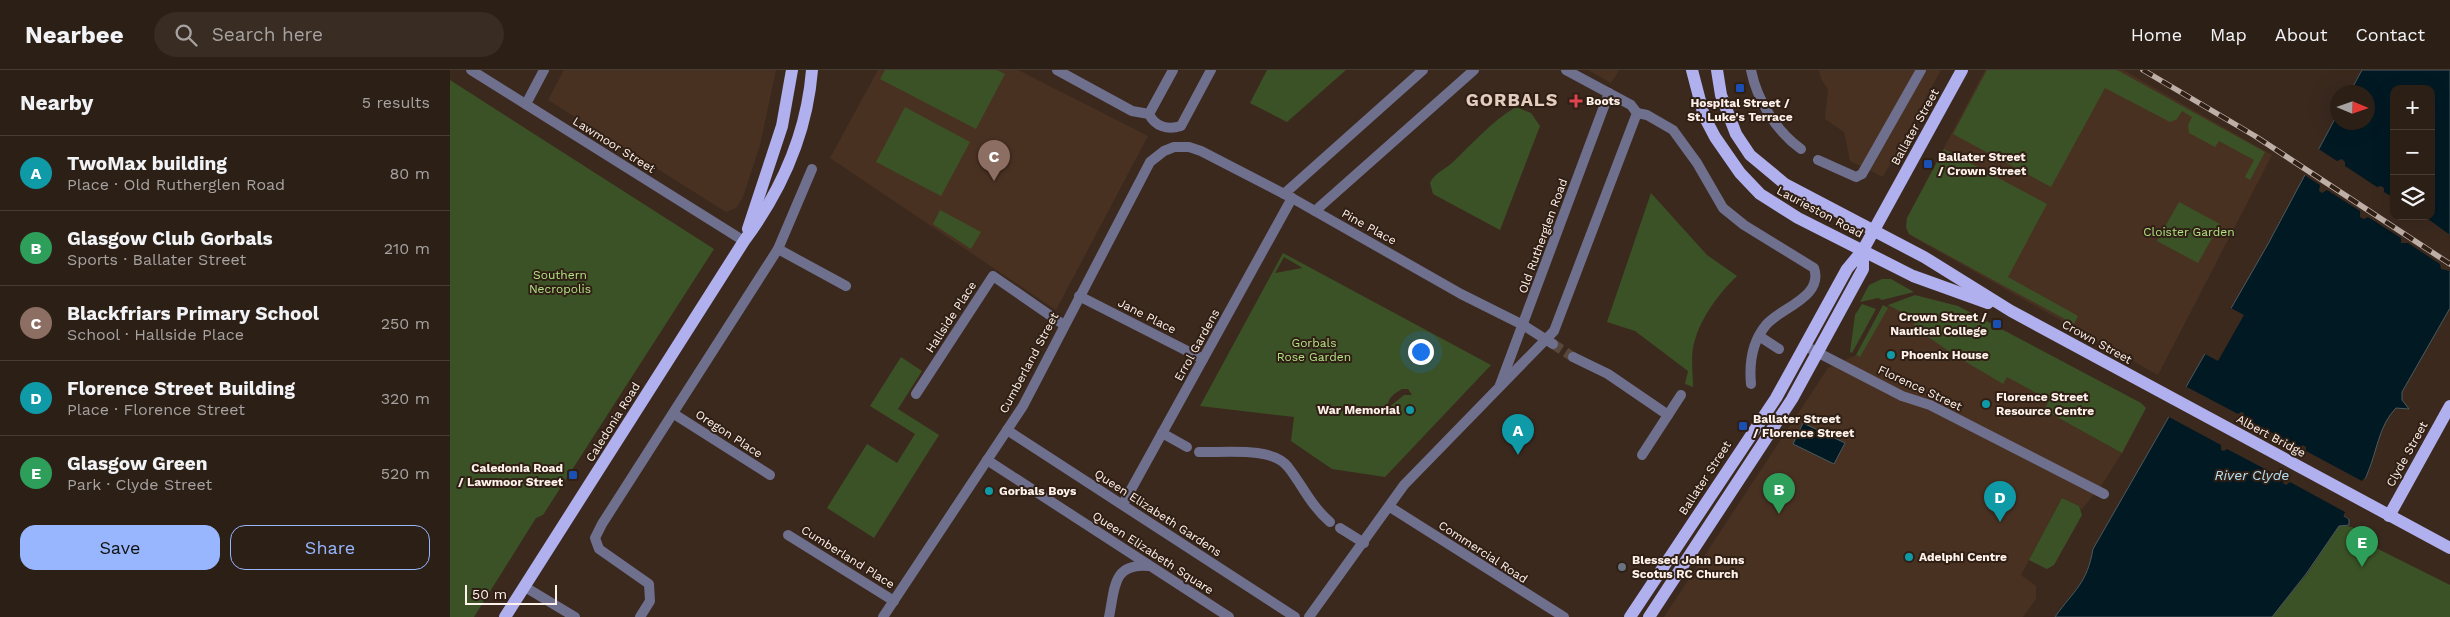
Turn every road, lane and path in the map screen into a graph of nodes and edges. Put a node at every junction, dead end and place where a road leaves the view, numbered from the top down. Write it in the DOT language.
graph roads {
  1 [pos="471,70"];
  2 [pos="544,70"];
  3 [pos="792,70"];
  4 [pos="812,70"];
  5 [pos="1057,70"];
  6 [pos="1173,70"];
  7 [pos="1211,70"];
  8 [pos="1423,70"];
  9 [pos="1474,70"];
  10 [pos="1566,70"];
  11 [pos="1692,70"];
  12 [pos="1717,70"];
  13 [pos="1750,70"];
  14 [pos="1921,70"];
  15 [pos="1962,70"];
  16 [pos="1609,93"];
  17 [pos="526,104"];
  18 [pos="1637,113"];
  19 [pos="1149,114"];
  20 [pos="1174,147"];
  21 [pos="1801,149"];
  22 [pos="1818,160"];
  23 [pos="812,169"];
  24 [pos="1288,196"];
  25 [pos="1315,211"];
  26 [pos="1874,230"];
  27 [pos="744,241"];
  28 [pos="778,249"];
  29 [pos="1863,250"];
  30 [pos="846,286"];
  31 [pos="1079,296"];
  32 [pos="2012,311"];
  33 [pos="1064,325"];
  34 [pos="1523,325"];
  35 [pos="1759,336"];
  36 [pos="1550,343"];
  37 [pos="1805,346"];
  38 [pos="1779,349"];
  39 [pos="1819,353"];
  40 [pos="1573,357"];
  41 [pos="1204,359"];
  42 [pos="1751,384"];
  43 [pos="1498,388"];
  44 [pos="916,394"];
  45 [pos="1680,395"];
  46 [pos="2169,397"];
  47 [pos="2450,406"];
  48 [pos="674,414"];
  49 [pos="1668,415"];
  50 [pos="1007,430"];
  51 [pos="1162,434"];
  52 [pos="1187,447"];
  53 [pos="1198,452"];
  54 [pos="1642,455"];
  55 [pos="987,460"];
  56 [pos="770,475"];
  57 [pos="2104,494"];
  58 [pos="1123,504"];
  59 [pos="1390,506"];
  60 [pos="2389,516"];
  61 [pos="1330,522"];
  62 [pos="1340,528"];
  63 [pos="788,535"];
  64 [pos="1364,543"];
  65 [pos="2450,548"];
  66 [pos="1149,566"];
  67 [pos="524,587"];
  68 [pos="894,601"];
  69 [pos="505,617"];
  70 [pos="575,617"];
  71 [pos="640,617"];
  72 [pos="883,617"];
  73 [pos="1109,617"];
  74 [pos="1229,617"];
  75 [pos="1295,617"];
  76 [pos="1309,617"];
  77 [pos="1564,617"];
  78 [pos="1630,617"];
  79 [pos="1649,617"];
  1 -- 17 [label="street, Lawmoor Street"];
  2 -- 17 [label="street"];
  3 -- 27 [label="main road, Caledonia Road"];
  4 -- 27 [label="main road, Caledonia Road"];
  5 -- 19 [label="street"];
  6 -- 19 [label="street"];
  7 -- 19 [label="street"];
  8 -- 24 [label="street, Errol Gardens"];
  9 -- 25 [label="street"];
  10 -- 16 [label="street"];
  11 -- 29 [label="main road, Laurieston Road"];
  12 -- 26 [label="main road, Laurieston Road"];
  13 -- 21 [label="street"];
  14 -- 22 [label="street, Ballater Street"];
  15 -- 26 [label="main road, Ballater Street"];
  16 -- 18 [label="street"];
  16 -- 34 [label="street, Old Rutherglen Road"];
  17 -- 27 [label="street, Lawmoor Street"];
  18 -- 35 [label="street"];
  18 -- 36 [label="street, Old Rutherglen Road"];
  20 -- 24 [label="street, Pine Place"];
  20 -- 31 [label="street, Cumberland Street"];
  23 -- 28 [label="street"];
  24 -- 25 [label="street, Pine Place"];
  24 -- 41 [label="street, Errol Gardens"];
  25 -- 34 [label="street, Pine Place"];
  26 -- 29 [label="main road, Ballater Street"];
  26 -- 32 [label="main road, Crown Street"];
  27 -- 67 [label="main road, Caledonia Road"];
  28 -- 30 [label="street"];
  28 -- 48 [label="street"];
  29 -- 32 [label="main road, Crown Street"];
  29 -- 37 [label="main road, Ballater Street"];
  29 -- 39 [label="main road, Ballater Street"];
  31 -- 33 [label="street, Cumberland Street"];
  31 -- 41 [label="street, Jane Place"];
  32 -- 46 [label="main road, Crown Street"];
  33 -- 44 [label="street, Hallside Place"];
  33 -- 50 [label="street, Cumberland Street"];
  34 -- 36 [label="street, Pine Place"];
  34 -- 43 [label="street, Old Rutherglen Road"];
  35 -- 38 [label="street"];
  35 -- 42 [label="street"];
  36 -- 43 [label="street, Old Rutherglen Road"];
  37 -- 39 [label="street, Florence Street"];
  37 -- 78 [label="main road, Ballater Street"];
  39 -- 57 [label="street, Florence Street"];
  39 -- 79 [label="main road, Ballater Street"];
  40 -- 49 [label="street"];
  41 -- 51 [label="street, Errol Gardens"];
  43 -- 59 [label="street, Old Rutherglen Road"];
  45 -- 49 [label="street"];
  46 -- 60 [label="main road, Albert Bridge"];
  47 -- 60 [label="main road, Clyde Street"];
  48 -- 56 [label="street, Oregon Place"];
  48 -- 71 [label="street"];
  49 -- 54 [label="street"];
  50 -- 55 [label="street, Cumberland Street"];
  50 -- 58 [label="street, Queen Elizabeth Gardens"];
  51 -- 52 [label="street"];
  51 -- 58 [label="street, Errol Gardens"];
  53 -- 61 [label="street"];
  55 -- 66 [label="street, Queen Elizabeth Square"];
  55 -- 68 [label="street, Cumberland Street"];
  58 -- 75 [label="street, Queen Elizabeth Gardens"];
  59 -- 64 [label="street, Old Rutherglen Road"];
  59 -- 77 [label="street, Commercial Road"];
  60 -- 65 [label="main road, Albert Bridge"];
  62 -- 64 [label="street"];
  63 -- 68 [label="street, Cumberland Place"];
  64 -- 76 [label="street, Old Rutherglen Road"];
  66 -- 73 [label="street"];
  66 -- 74 [label="street, Queen Elizabeth Square"];
  67 -- 69 [label="main road, Caledonia Road"];
  67 -- 70 [label="street"];
  68 -- 72 [label="street, Cumberland Street"];
}
